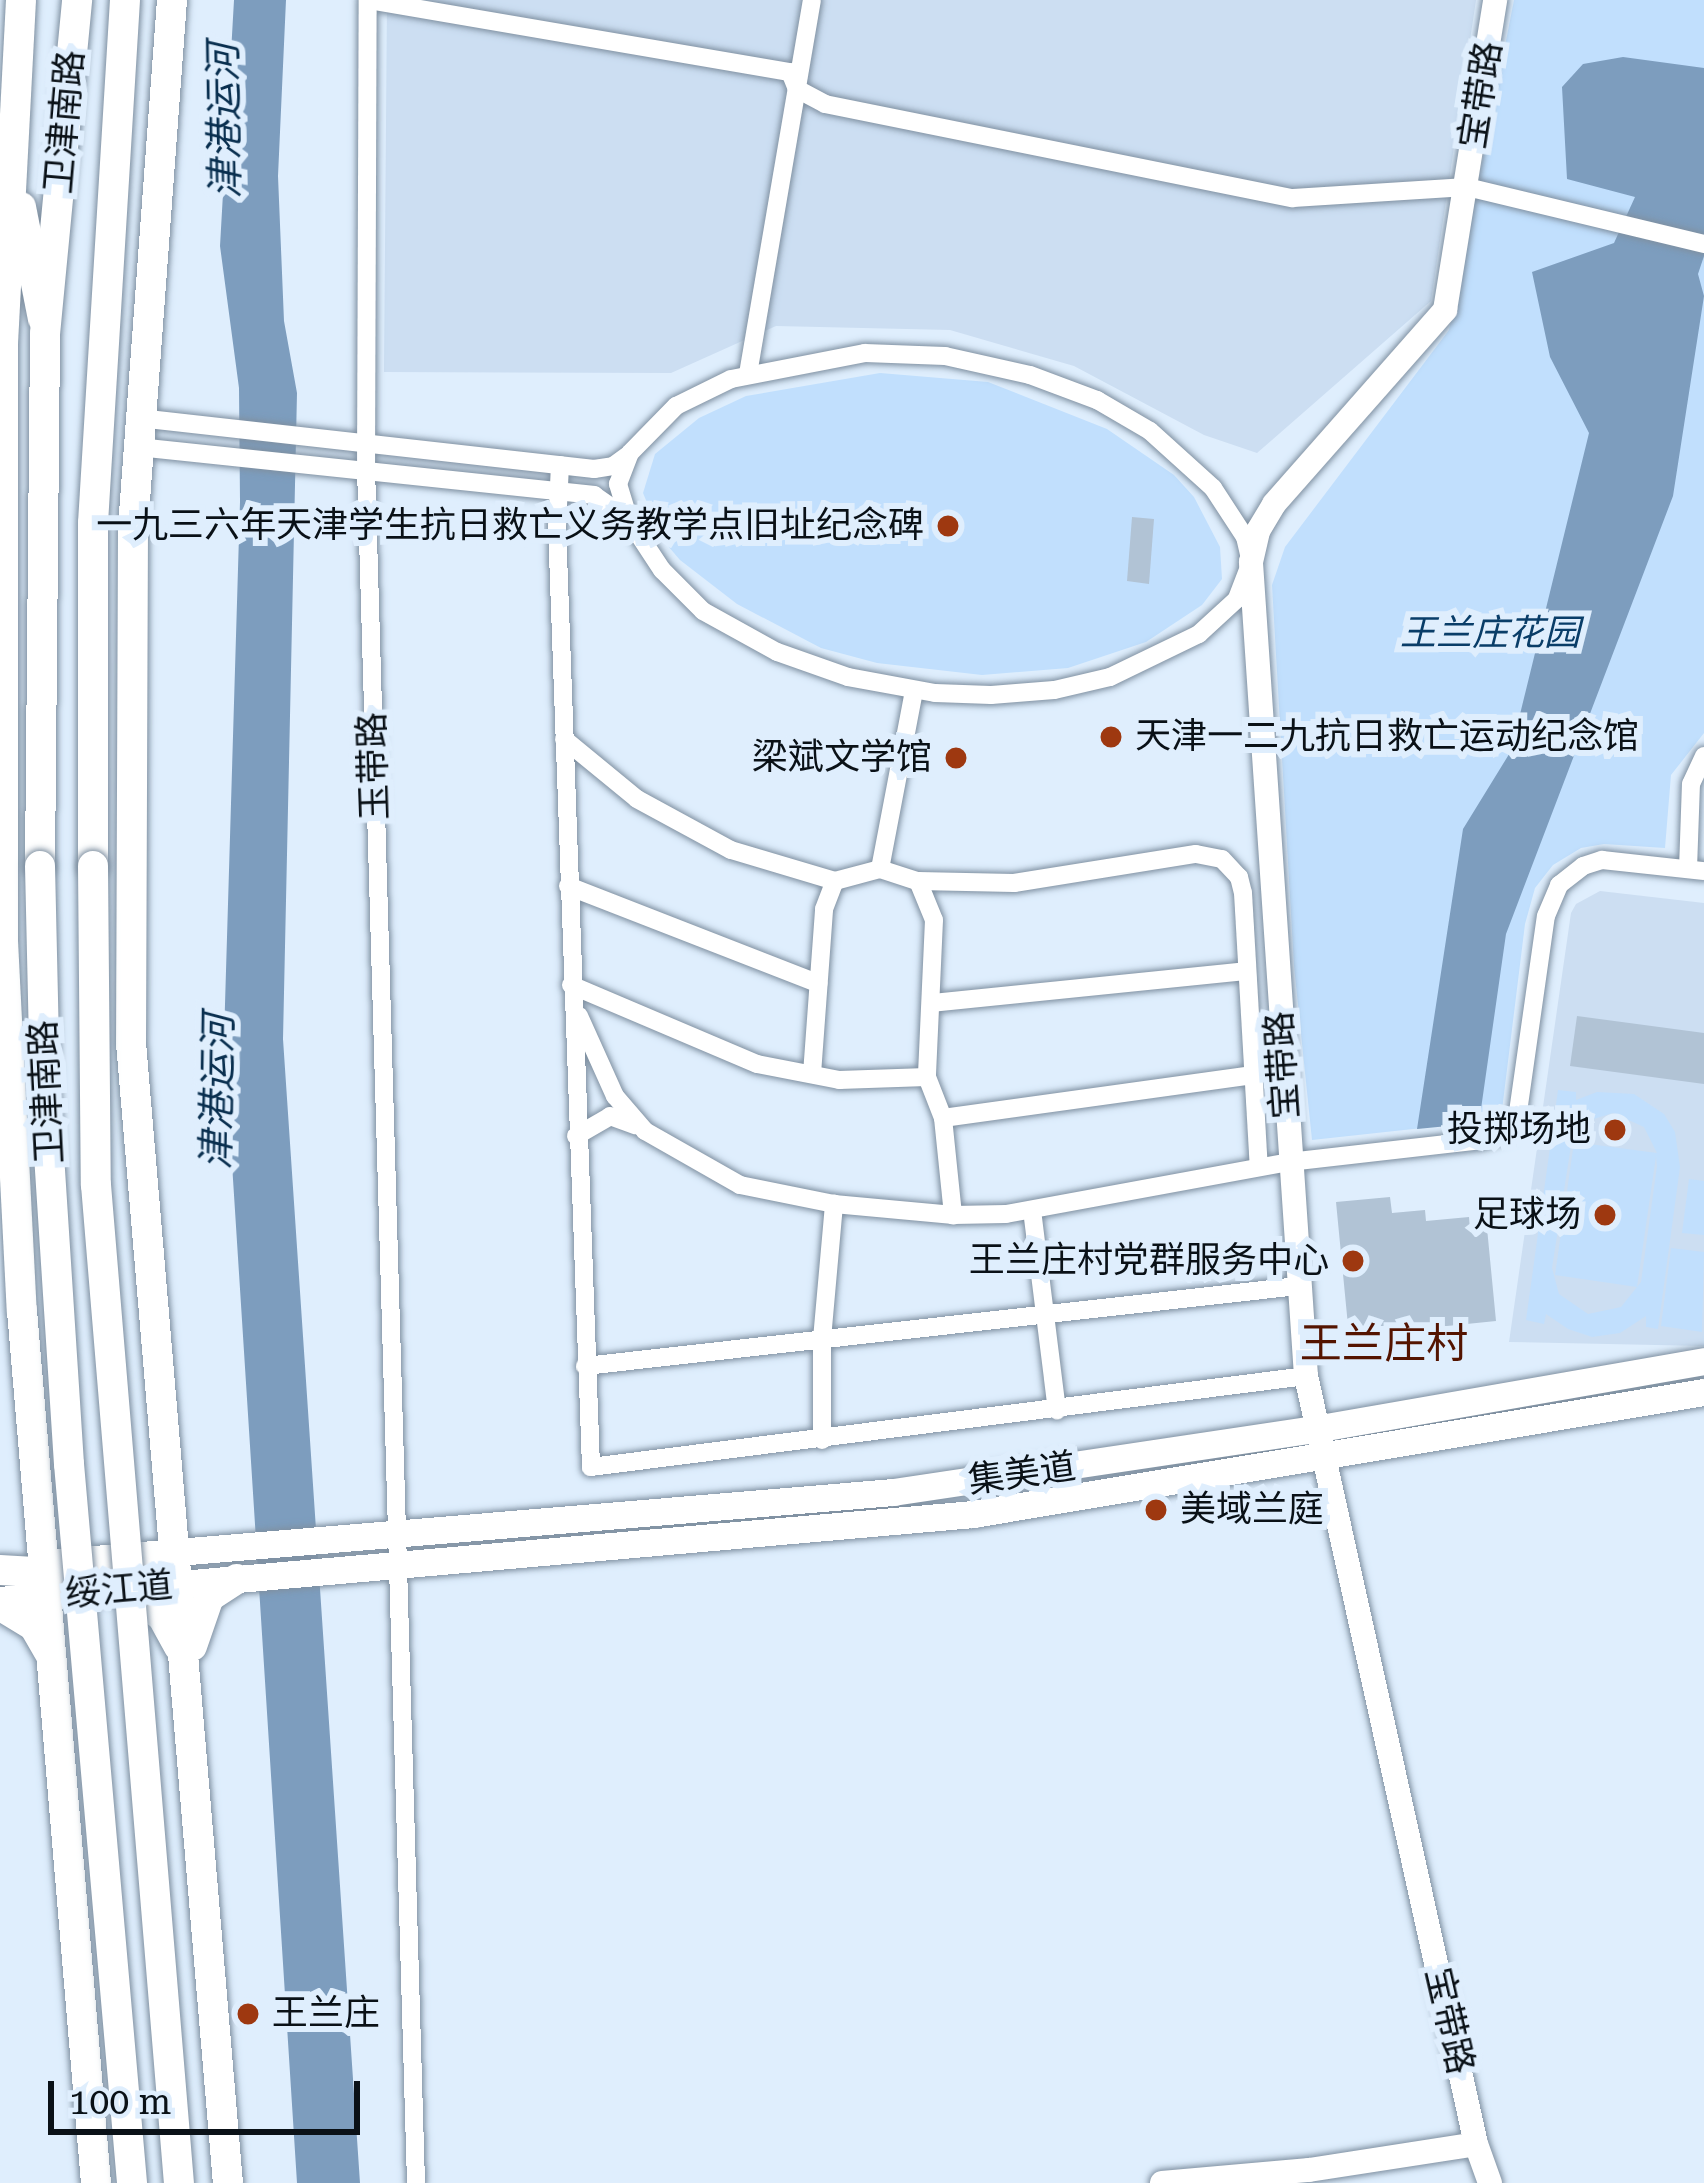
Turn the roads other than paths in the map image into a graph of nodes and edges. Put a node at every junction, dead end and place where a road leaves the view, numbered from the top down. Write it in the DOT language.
graph roads {
  1 [pos="22,0"];
  2 [pos="77,0"];
  3 [pos="124,0"];
  4 [pos="172,0"];
  5 [pos="368,0"];
  6 [pos="812,0"];
  7 [pos="1495,0"];
  8 [pos="797,89"];
  9 [pos="13,160"];
  10 [pos="1467,188"];
  11 [pos="1704,244"];
  12 [pos="45,334"];
  13 [pos="748,374"];
  14 [pos="139,432"];
  15 [pos="366,444"];
  16 [pos="630,453"];
  17 [pos="560,465"];
  18 [pos="366,472"];
  19 [pos="559,492"];
  20 [pos="629,520"];
  21 [pos="1251,562"];
  22 [pos="914,690"];
  23 [pos="564,739"];
  24 [pos="1704,756"];
  25 [pos="880,869"];
  26 [pos="1696,870"];
  27 [pos="918,880"];
  28 [pos="835,881"];
  29 [pos="568,886"];
  30 [pos="2,941"];
  31 [pos="1246,971"];
  32 [pos="819,984"];
  33 [pos="572,990"];
  34 [pos="932,1003"];
  35 [pos="812,1074"];
  36 [pos="1253,1075"];
  37 [pos="927,1077"];
  38 [pos="943,1118"];
  39 [pos="645,1131"];
  40 [pos="576,1136"];
  41 [pos="1288,1162"];
  42 [pos="1259,1167"];
  43 [pos="834,1204"];
  44 [pos="1032,1210"];
  45 [pos="953,1215"];
  46 [pos="1298,1286"];
  47 [pos="1043,1315"];
  48 [pos="822,1339"];
  49 [pos="1704,1360"];
  50 [pos="585,1366"];
  51 [pos="1306,1376"];
  52 [pos="1704,1392"];
  53 [pos="1058,1410"];
  54 [pos="1315,1429"];
  55 [pos="822,1440"];
  56 [pos="1323,1458"];
  57 [pos="395,1532"];
  58 [pos="396,1565"];
  59 [pos="0,1568"];
  60 [pos="177,1568"];
  61 [pos="338,1571"];
  62 [pos="46,1578"];
  63 [pos="237,1579"];
  64 [pos="125,1590"];
  65 [pos="0,1604"];
  66 [pos="58,1682"];
  67 [pos="188,1682"];
  68 [pos="1476,2144"];
  69 [pos="96,2183"];
  70 [pos="132,2183"];
  71 [pos="179,2183"];
  72 [pos="228,2183"];
  73 [pos="416,2183"];
  74 [pos="1162,2183"];
  75 [pos="1490,2183"];
  1 -- 9 [label="main road"];
  2 -- 12 [label="main road, 卫津南路"];
  3 -- 71 [label="main road, 卫津南路, bridge"];
  4 -- 14 [label="main road"];
  5 -- 8 [label="street"];
  5 -- 15 [label="street, 玉带路"];
  6 -- 8 [label="street"];
  7 -- 10 [label="street, 宝带路"];
  8 -- 10 [label="street"];
  8 -- 13 [label="street"];
  9 -- 12 [label="main road"];
  9 -- 30 [label="main road"];
  10 -- 11 [label="street"];
  10 -- 21 [label="street, 宝带路"];
  12 -- 70 [label="main road, 卫津南路, bridge"];
  13 -- 16 [label="street"];
  13 -- 21 [label="street"];
  14 -- 15 [label="street"];
  14 -- 18 [label="street"];
  14 -- 60 [label="main road"];
  15 -- 17 [label="street"];
  15 -- 18 [label="street, 玉带路"];
  16 -- 17 [label="street"];
  16 -- 20 [label="street"];
  17 -- 19 [label="street"];
  18 -- 19 [label="street"];
  18 -- 57 [label="street, 玉带路"];
  19 -- 20 [label="street"];
  19 -- 23 [label="street"];
  20 -- 22 [label="street"];
  21 -- 22 [label="street"];
  21 -- 41 [label="street, 宝带路"];
  22 -- 25 [label="street"];
  23 -- 28 [label="street"];
  23 -- 29 [label="street"];
  24 -- 26 [label="street"];
  25 -- 27 [label="street"];
  25 -- 28 [label="street"];
  26 -- 41 [label="street"];
  27 -- 31 [label="street"];
  27 -- 34 [label="street"];
  28 -- 32 [label="street"];
  29 -- 32 [label="street"];
  29 -- 33 [label="street"];
  30 -- 62 [label="main road"];
  31 -- 34 [label="street"];
  31 -- 36 [label="street"];
  32 -- 35 [label="street"];
  33 -- 35 [label="street"];
  33 -- 39 [label="street"];
  33 -- 40 [label="street"];
  34 -- 37 [label="street"];
  35 -- 37 [label="street"];
  36 -- 38 [label="street"];
  36 -- 42 [label="street"];
  37 -- 38 [label="street"];
  38 -- 45 [label="street"];
  39 -- 40 [label="street"];
  39 -- 43 [label="street"];
  40 -- 50 [label="street"];
  41 -- 42 [label="street"];
  41 -- 46 [label="street, 宝带路"];
  42 -- 44 [label="street"];
  43 -- 45 [label="street"];
  43 -- 48 [label="street"];
  44 -- 45 [label="street"];
  44 -- 47 [label="street"];
  46 -- 47 [label="street"];
  46 -- 51 [label="street, 宝带路"];
  47 -- 48 [label="street"];
  47 -- 53 [label="street"];
  48 -- 50 [label="street"];
  48 -- 55 [label="street"];
  49 -- 54 [label="main road, 集美道"];
  50 -- 55 [label="street"];
  51 -- 53 [label="street"];
  51 -- 54 [label="street, 宝带路"];
  52 -- 56 [label="main road, 集美道"];
  53 -- 55 [label="street"];
  54 -- 56 [label="street, 宝带路"];
  54 -- 57 [label="main road, 集美道"];
  56 -- 58 [label="main road, 集美道"];
  56 -- 68 [label="street, 宝带路"];
  57 -- 58 [label="street, 玉带路"];
  57 -- 60 [label="main road, 集美道"];
  58 -- 61 [label="main road, 集美道"];
  58 -- 73 [label="street, 玉带路"];
  59 -- 62 [label="main road"];
  60 -- 62 [label="main road, 绥江道"];
  60 -- 63 [label="main road, 绥江道"];
  60 -- 64 [label="main road, 绥江道"];
  60 -- 67 [label="main road"];
  61 -- 63 [label="main road, 绥江道"];
  62 -- 64 [label="main road"];
  62 -- 65 [label="main road, 绥江道"];
  62 -- 66 [label="main road"];
  63 -- 67 [label="main road"];
  64 -- 66 [label="main road"];
  64 -- 67 [label="main road"];
  65 -- 66 [label="main road"];
  66 -- 69 [label="main road"];
  67 -- 72 [label="main road"];
  68 -- 74 [label="street"];
  68 -- 75 [label="street, 宝带路"];
}
